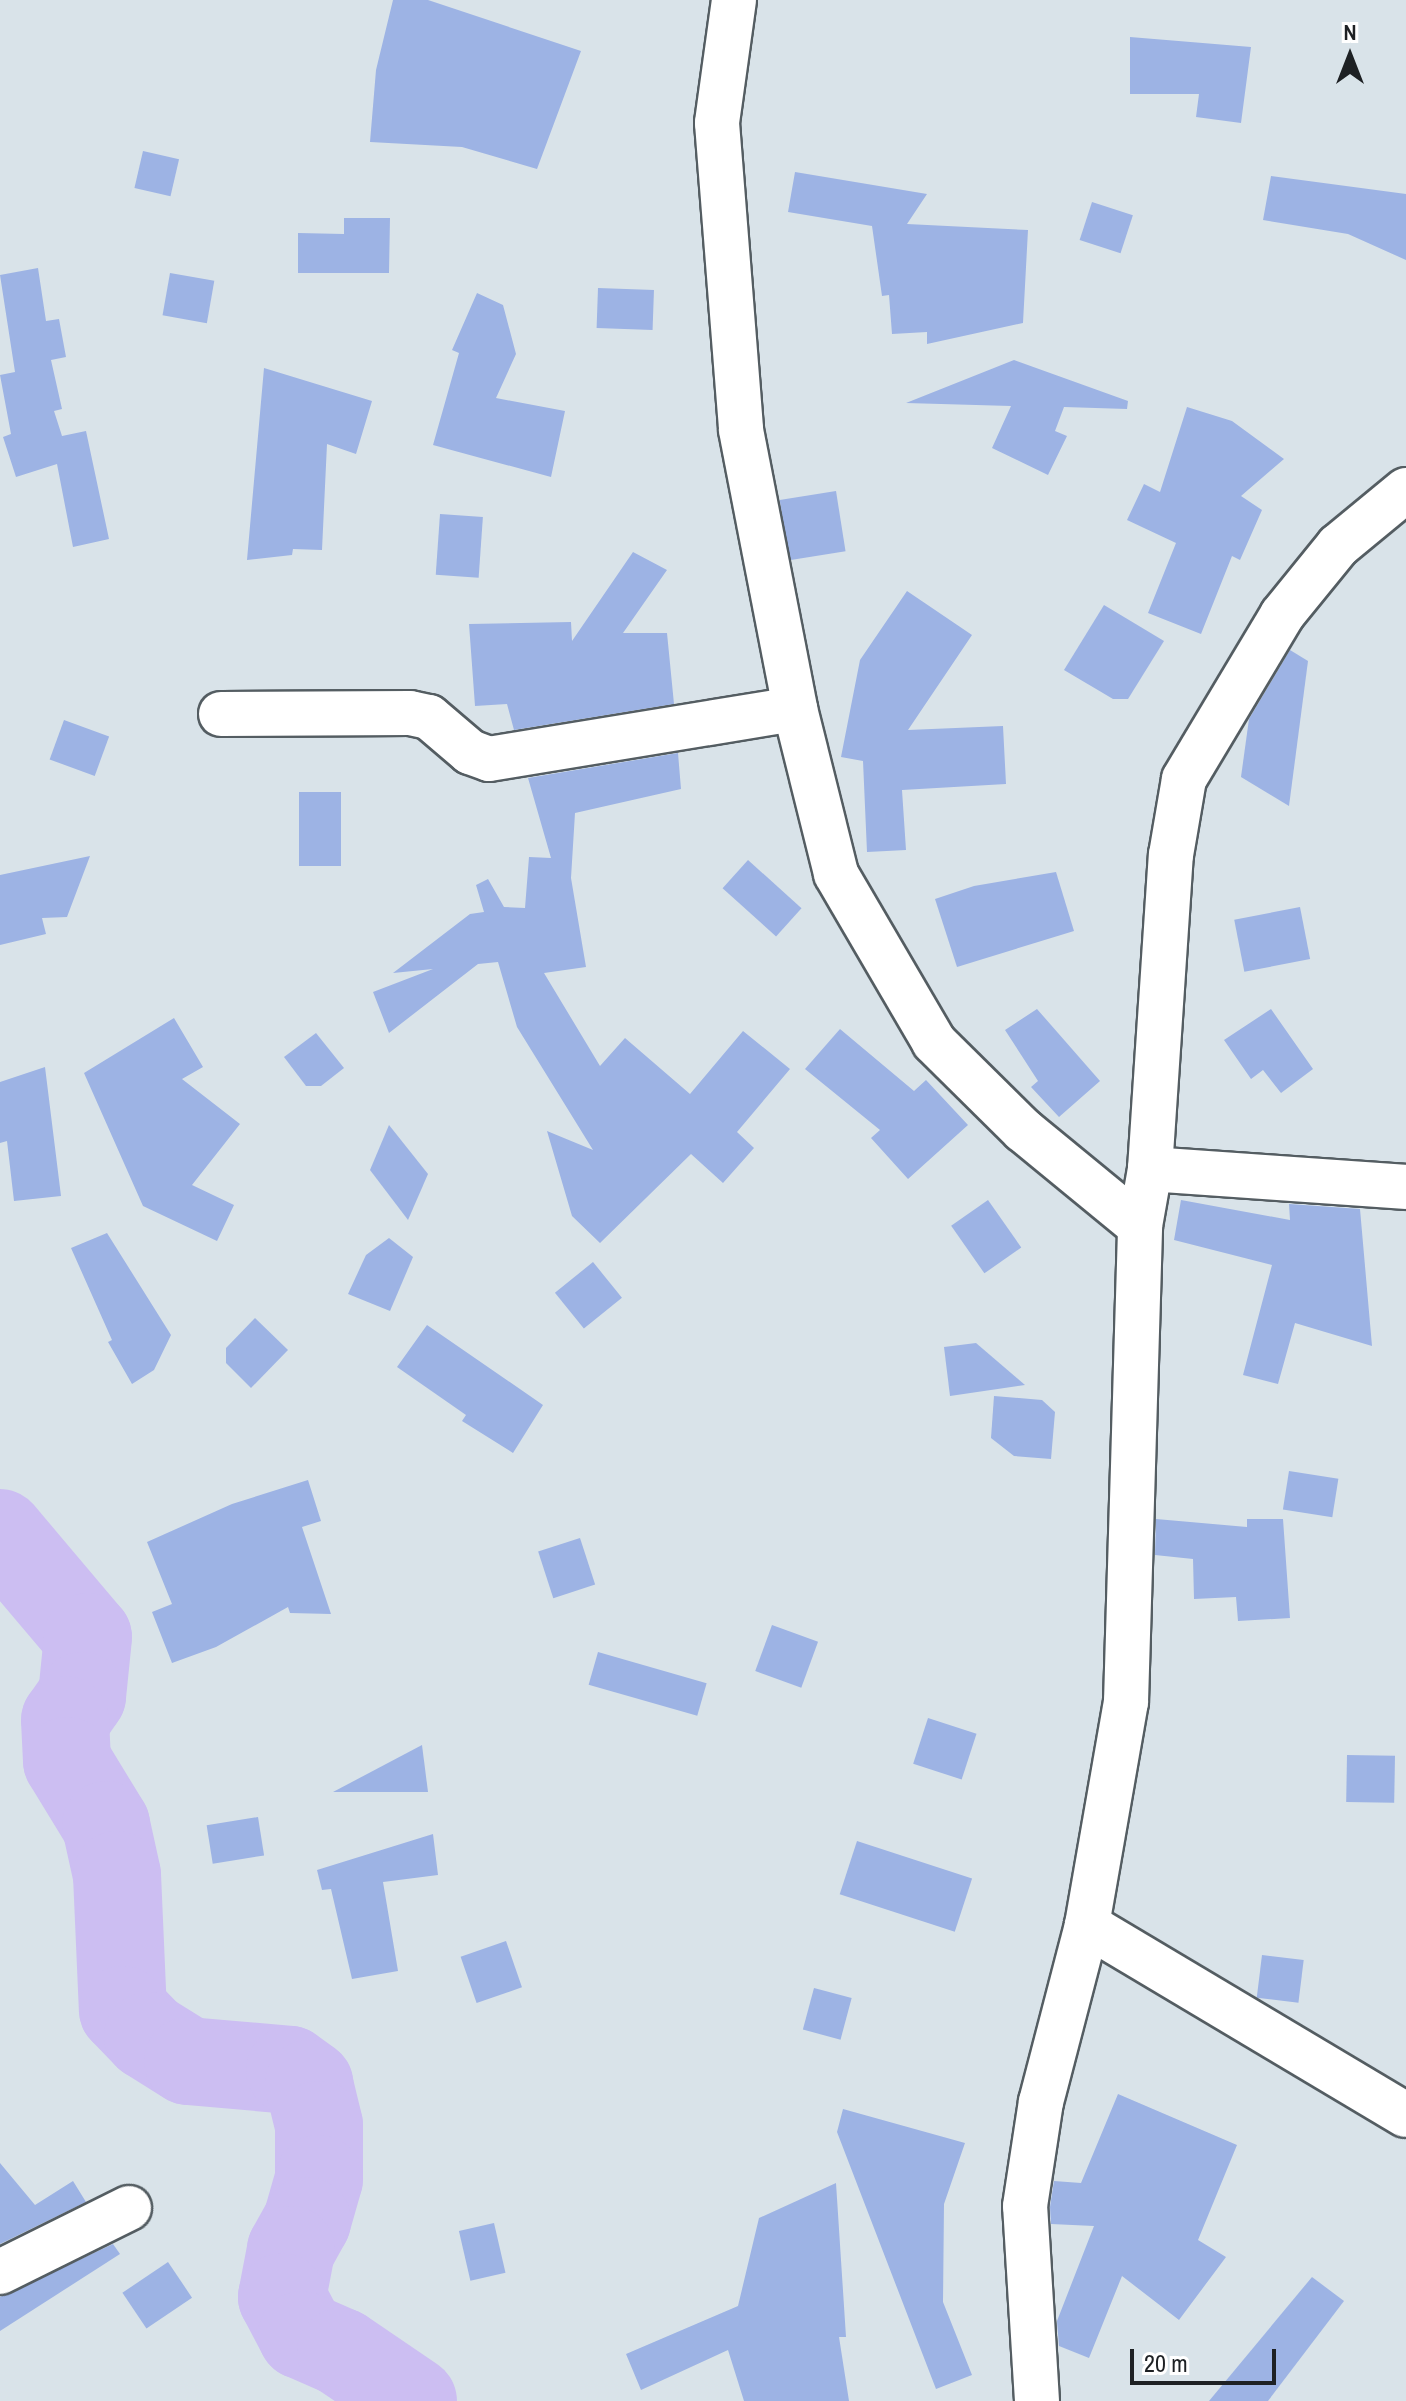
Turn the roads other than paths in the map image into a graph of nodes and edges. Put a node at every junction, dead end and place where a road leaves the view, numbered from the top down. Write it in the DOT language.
graph roads {
  1 [pos="734,0"];
  2 [pos="1406,490"];
  3 [pos="795,709"];
  4 [pos="221,714"];
  5 [pos="1150,1169"];
  6 [pos="1406,1187"];
  7 [pos="1140,1226"];
  8 [pos="1087,1925"];
  9 [pos="1406,2115"];
  10 [pos="129,2208"];
  11 [pos="0,2272"];
  12 [pos="1037,2401"];
  1 -- 3 [label="street"];
  2 -- 5 [label="street"];
  3 -- 4 [label="street"];
  3 -- 7 [label="street"];
  5 -- 6 [label="street"];
  5 -- 7 [label="street"];
  7 -- 8 [label="street"];
  8 -- 9 [label="street"];
  8 -- 12 [label="street"];
  10 -- 11 [label="street"];
}
